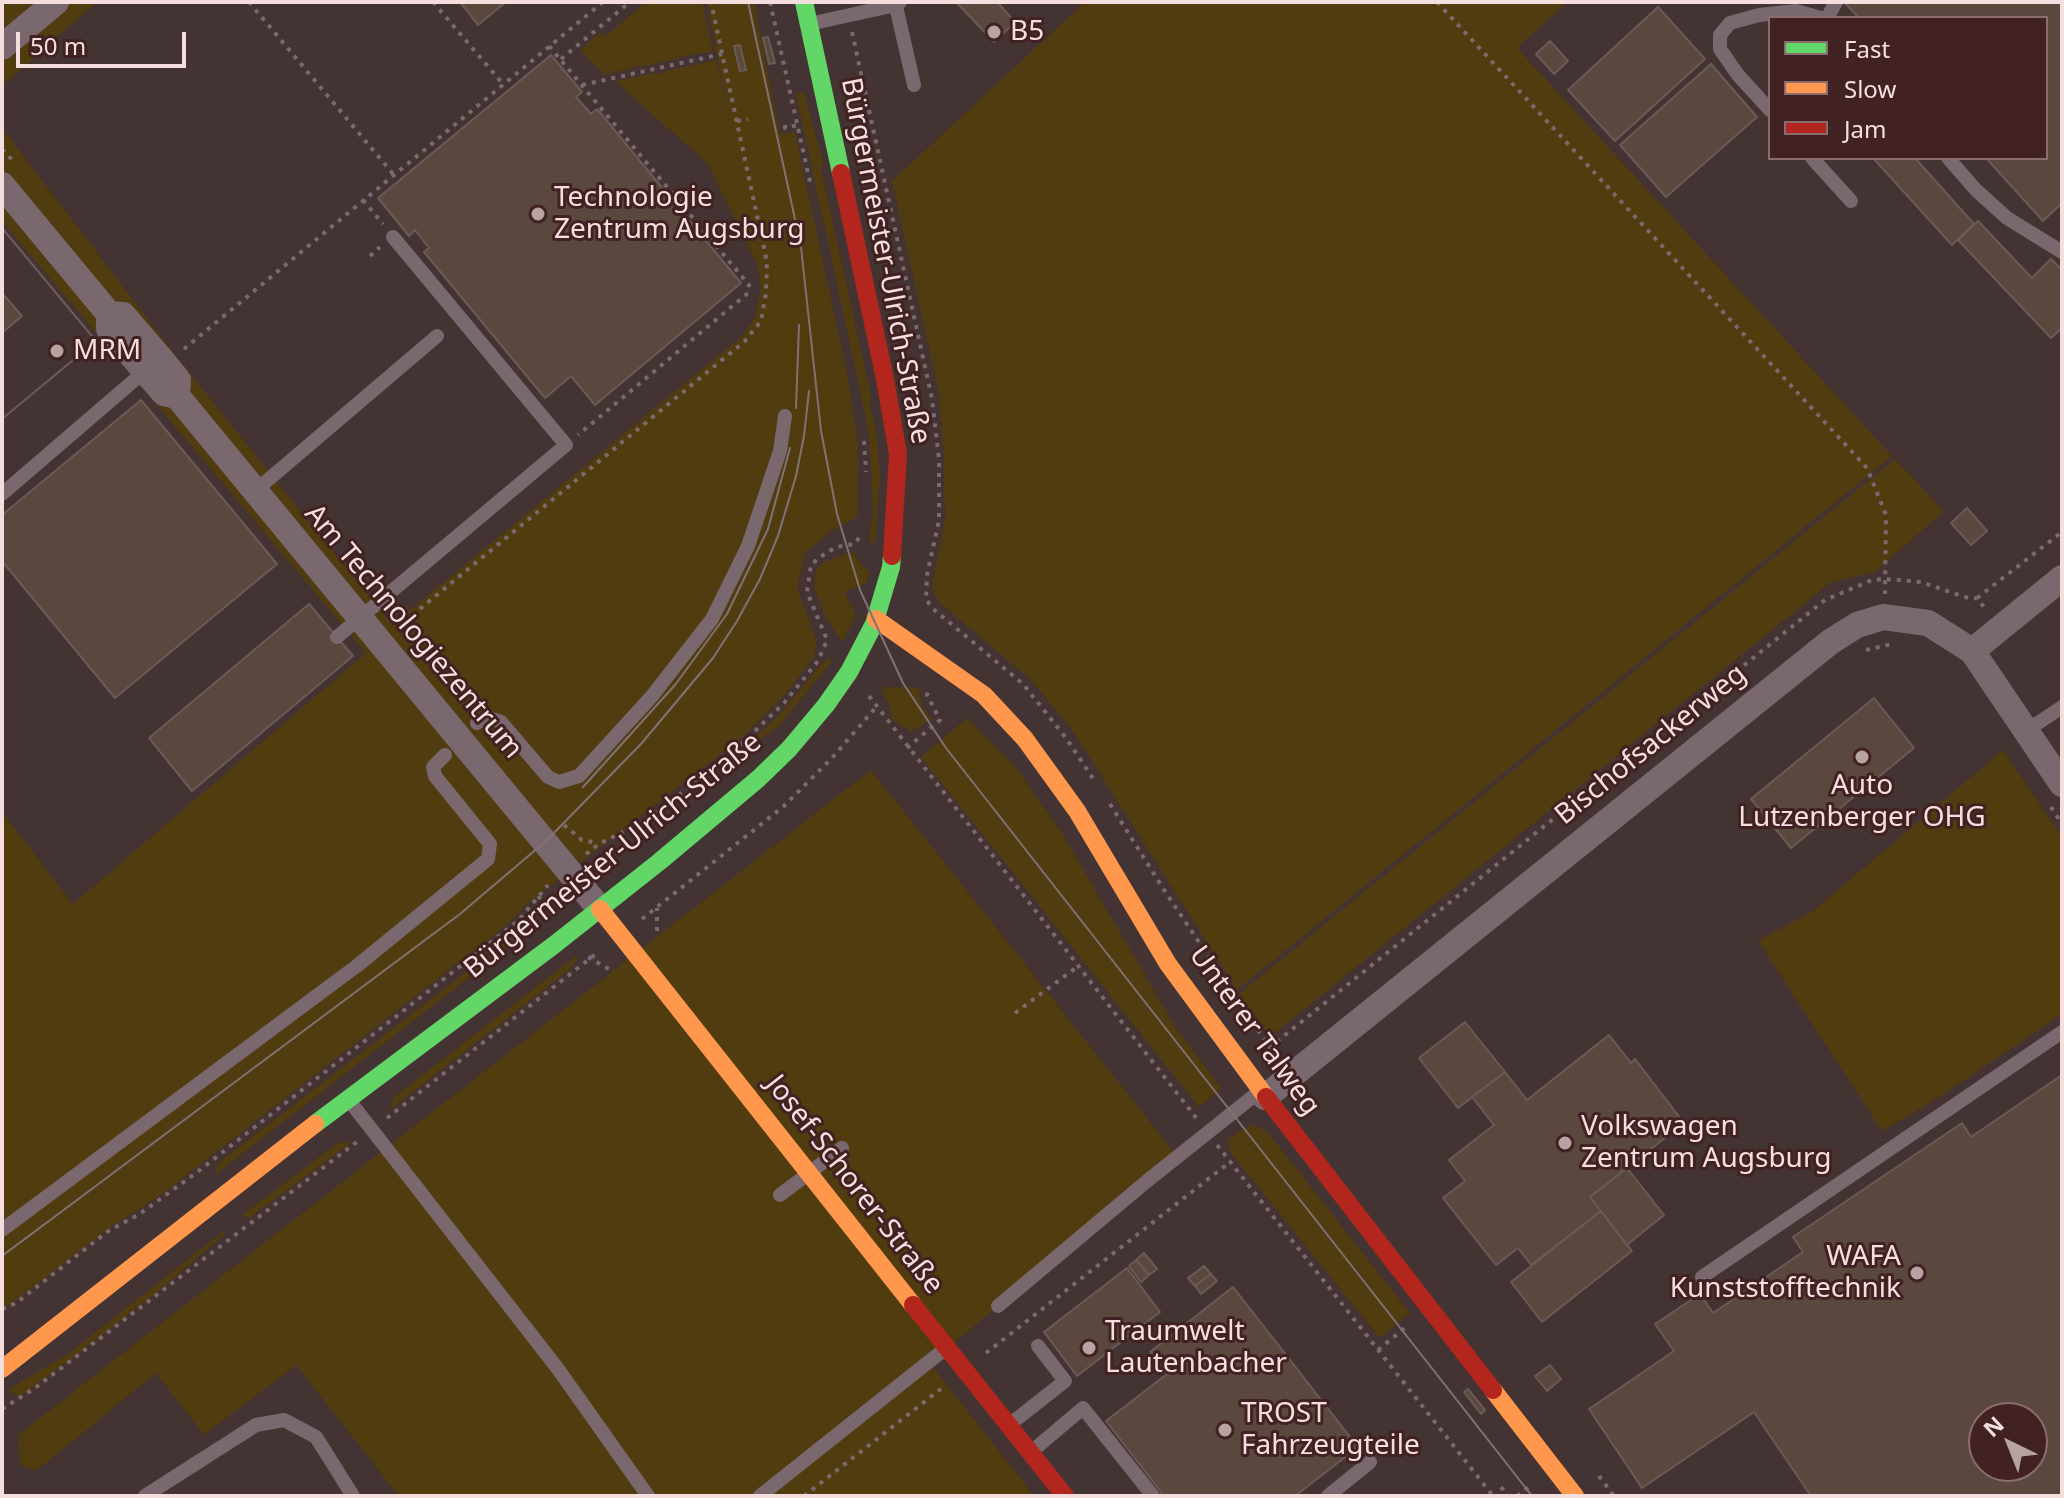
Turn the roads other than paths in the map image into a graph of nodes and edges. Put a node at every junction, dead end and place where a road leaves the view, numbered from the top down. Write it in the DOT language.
graph roads {
  1 [pos="56,2"];
  2 [pos="804,2"];
  3 [pos="897,3"];
  4 [pos="1816,16"];
  5 [pos="808,24"];
  6 [pos="7,49"];
  7 [pos="914,85"];
  8 [pos="1768,108"];
  9 [pos="1814,160"];
  10 [pos="1950,160"];
  11 [pos="2,185"];
  12 [pos="1851,201"];
  13 [pos="393,237"];
  14 [pos="2062,252"];
  15 [pos="437,336"];
  16 [pos="153,364"];
  17 [pos="785,416"];
  18 [pos="255,491"];
  19 [pos="2,494"];
  20 [pos="2062,578"];
  21 [pos="360,618"];
  22 [pos="876,619"];
  23 [pos="337,637"];
  24 [pos="1972,651"];
  25 [pos="2062,707"];
  26 [pos="477,723"];
  27 [pos="2026,731"];
  28 [pos="445,755"];
  29 [pos="2056,795"];
  30 [pos="600,909"];
  31 [pos="2062,1032"];
  32 [pos="1263,1094"];
  33 [pos="347,1099"];
  34 [pos="842,1148"];
  35 [pos="809,1173"];
  36 [pos="780,1195"];
  37 [pos="2,1230"];
  38 [pos="1702,1277"];
  39 [pos="998,1306"];
  40 [pos="1038,1346"];
  41 [pos="947,1348"];
  42 [pos="2,1369"];
  43 [pos="1009,1425"];
  44 [pos="1031,1452"];
  45 [pos="1370,1462"];
  46 [pos="145,1496"];
  47 [pos="353,1496"];
  48 [pos="648,1496"];
  49 [pos="760,1496"];
  50 [pos="1065,1496"];
  51 [pos="1153,1496"];
  52 [pos="1328,1496"];
  53 [pos="1575,1496"];
  1 -- 6 [label="street"];
  2 -- 5 [label="street, Bürgermeister-Ulrich-Straße"];
  3 -- 5 [label="lane"];
  3 -- 7 [label="lane"];
  4 -- 8 [label="lane"];
  5 -- 22 [label="street, Bürgermeister-Ulrich-Straße"];
  9 -- 12 [label="lane"];
  10 -- 14 [label="lane"];
  11 -- 16 [label="street, Am Technologiezentrum"];
  13 -- 21 [label="lane"];
  15 -- 18 [label="lane"];
  16 -- 18 [label="street, Am Technologiezentrum"];
  16 -- 19 [label="lane"];
  17 -- 26 [label="lane"];
  18 -- 21 [label="street, Am Technologiezentrum"];
  20 -- 24 [label="street"];
  21 -- 23 [label="lane"];
  21 -- 30 [label="street, Am Technologiezentrum"];
  22 -- 30 [label="street, Bürgermeister-Ulrich-Straße"];
  22 -- 32 [label="street, Unterer Talweg"];
  24 -- 27 [label="street, Bischofsackerweg"];
  24 -- 32 [label="street, Bischofsackerweg"];
  25 -- 27 [label="lane"];
  27 -- 29 [label="street, Bischofsackerweg"];
  28 -- 37 [label="lane"];
  30 -- 33 [label="street, Bürgermeister-Ulrich-Straße"];
  30 -- 35 [label="street, Josef-Schorer-Straße"];
  31 -- 38 [label="lane"];
  32 -- 39 [label="lane"];
  32 -- 53 [label="street, Unterer Talweg"];
  33 -- 42 [label="street, Bürgermeister-Ulrich-Straße"];
  33 -- 48 [label="lane"];
  34 -- 35 [label="lane"];
  35 -- 36 [label="lane"];
  35 -- 41 [label="street, Josef-Schorer-Straße"];
  40 -- 43 [label="lane"];
  41 -- 43 [label="street, Josef-Schorer-Straße"];
  41 -- 49 [label="lane"];
  43 -- 44 [label="street, Josef-Schorer-Straße"];
  44 -- 50 [label="street, Josef-Schorer-Straße"];
  44 -- 51 [label="lane"];
  45 -- 52 [label="lane"];
  46 -- 47 [label="lane"];
}
